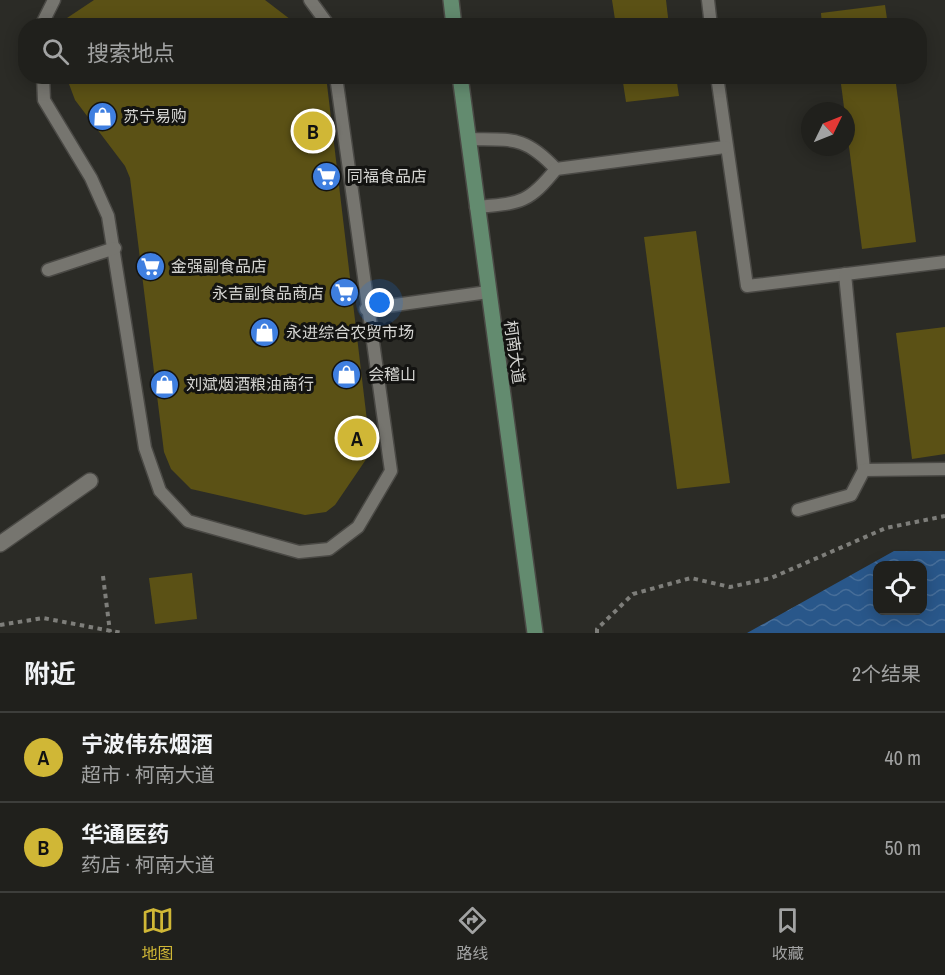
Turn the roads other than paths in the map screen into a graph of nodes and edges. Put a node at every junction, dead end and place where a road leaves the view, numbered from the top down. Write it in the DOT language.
graph roads {
  1 [pos="54,0"];
  2 [pos="310,0"];
  3 [pos="451,0"];
  4 [pos="708,0"];
  5 [pos="45,18"];
  6 [pos="323,18"];
  7 [pos="453,18"];
  8 [pos="710,18"];
  9 [pos="43,84"];
  10 [pos="337,84"];
  11 [pos="461,84"];
  12 [pos="718,84"];
  13 [pos="468,139"];
  14 [pos="725,147"];
  15 [pos="556,169"];
  16 [pos="476,207"];
  17 [pos="115,248"];
  18 [pos="945,262"];
  19 [pos="48,270"];
  20 [pos="845,274"];
  21 [pos="488,292"];
  22 [pos="366,309"];
  23 [pos="945,469"];
  24 [pos="864,470"];
  25 [pos="90,481"];
  26 [pos="798,510"];
  27 [pos="0,544"];
  28 [pos="535,633"];
  1 -- 5 [label="lane"];
  2 -- 6 [label="lane"];
  3 -- 7 [label="main road"];
  4 -- 8 [label="lane"];
  9 -- 17 [label="lane"];
  10 -- 22 [label="lane"];
  11 -- 13 [label="main road, 柯南大道"];
  12 -- 14 [label="lane"];
  13 -- 15 [label="lane"];
  13 -- 16 [label="main road, 柯南大道"];
  14 -- 15 [label="lane"];
  14 -- 20 [label="lane"];
  15 -- 16 [label="lane"];
  16 -- 21 [label="main road, 柯南大道"];
  17 -- 19 [label="lane"];
  17 -- 22 [label="lane"];
  18 -- 20 [label="lane"];
  20 -- 24 [label="lane"];
  21 -- 22 [label="lane"];
  21 -- 28 [label="main road, 柯南大道"];
  23 -- 24 [label="lane"];
  24 -- 26 [label="lane"];
  25 -- 27 [label="street"];
}
